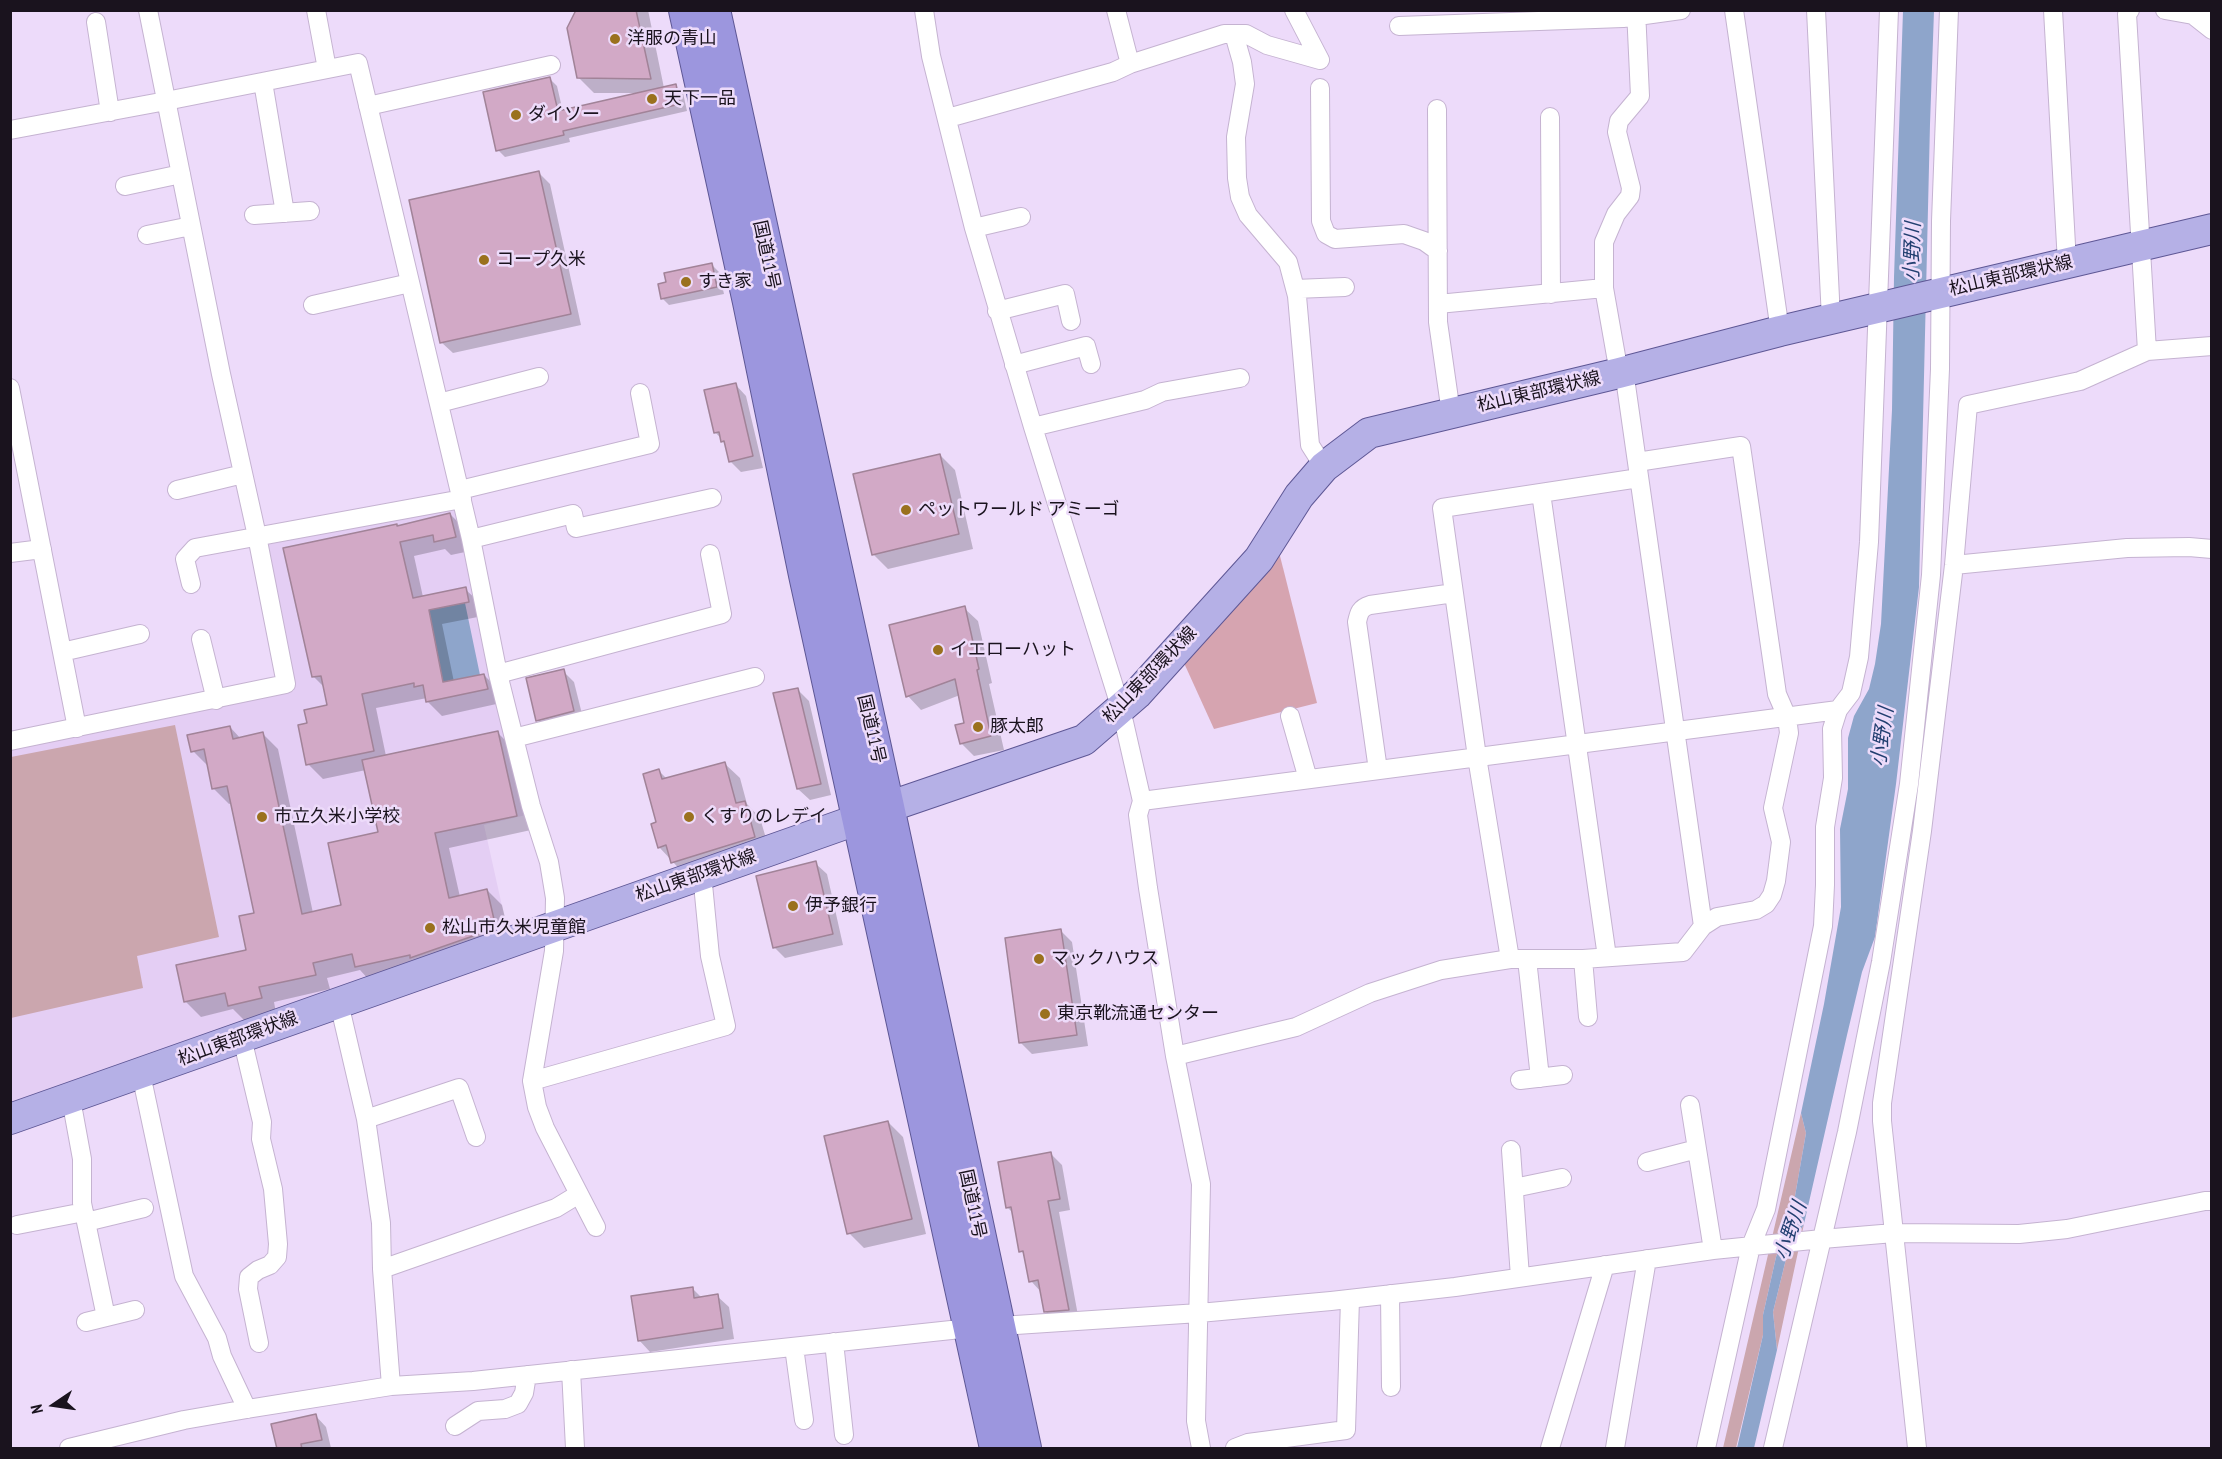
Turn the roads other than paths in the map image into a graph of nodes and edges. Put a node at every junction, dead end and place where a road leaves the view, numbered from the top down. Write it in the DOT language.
graph roads {
  1 [pos="148,10"];
  2 [pos="316,10"];
  3 [pos="685,10"];
  4 [pos="714,10"];
  5 [pos="924,10"];
  6 [pos="1116,10"];
  7 [pos="1294,10"];
  8 [pos="1681,10"];
  9 [pos="1734,10"];
  10 [pos="1816,10"];
  11 [pos="1889,10"];
  12 [pos="1949,10"];
  13 [pos="2053,10"];
  14 [pos="2130,10"];
  15 [pos="2165,10"];
  16 [pos="2211,11"];
  17 [pos="1636,14"];
  18 [pos="2193,15"];
  19 [pos="96,22"];
  20 [pos="1399,26"];
  21 [pos="2211,30"];
  22 [pos="1234,34"];
  23 [pos="1130,64"];
  24 [pos="551,65"];
  25 [pos="327,69"];
  26 [pos="263,82"];
  27 [pos="1320,88"];
  28 [pos="166,101"];
  29 [pos="368,106"];
  30 [pos="1437,109"];
  31 [pos="110,112"];
  32 [pos="1550,117"];
  33 [pos="948,118"];
  34 [pos="10,130"];
  35 [pos="181,174"];
  36 [pos="125,186"];
  37 [pos="310,211"];
  38 [pos="285,213"];
  39 [pos="254,215"];
  40 [pos="1021,217"];
  41 [pos="191,226"];
  42 [pos="974,228"];
  43 [pos="2211,229"];
  44 [pos="147,236"];
  45 [pos="2140,246"];
  46 [pos="1438,251"];
  47 [pos="2067,263"];
  48 [pos="410,284"];
  49 [pos="1345,287"];
  50 [pos="1604,288"];
  51 [pos="1295,289"];
  52 [pos="1551,294"];
  53 [pos="1938,294"];
  54 [pos="1438,304"];
  55 [pos="313,305"];
  56 [pos="1883,307"];
  57 [pos="997,311"];
  58 [pos="1831,319"];
  59 [pos="1071,321"];
  60 [pos="1780,331"];
  61 [pos="2211,346"];
  62 [pos="2147,351"];
  63 [pos="1091,364"];
  64 [pos="1014,365"];
  65 [pos="1622,372"];
  66 [pos="538,377"];
  67 [pos="1240,378"];
  68 [pos="10,388"];
  69 [pos="640,393"];
  70 [pos="439,403"];
  71 [pos="1451,413"];
  72 [pos="1032,427"];
  73 [pos="1324,467"];
  74 [pos="1638,470"];
  75 [pos="243,474"];
  76 [pos="177,490"];
  77 [pos="1541,493"];
  78 [pos="461,495"];
  79 [pos="712,498"];
  80 [pos="257,536"];
  81 [pos="471,539"];
  82 [pos="42,549"];
  83 [pos="2211,549"];
  84 [pos="10,553"];
  85 [pos="710,554"];
  86 [pos="1954,565"];
  87 [pos="191,584"];
  88 [pos="1454,593"];
  89 [pos="140,634"];
  90 [pos="201,639"];
  91 [pos="62,652"];
  92 [pos="498,674"];
  93 [pos="755,677"];
  94 [pos="216,700"];
  95 [pos="1121,710"];
  96 [pos="1838,710"];
  97 [pos="1290,716"];
  98 [pos="1787,717"];
  99 [pos="77,728"];
  100 [pos="1675,732"];
  101 [pos="514,738"];
  102 [pos="10,741"];
  103 [pos="1576,745"];
  104 [pos="1477,757"];
  105 [pos="1378,770"];
  106 [pos="1308,779"];
  107 [pos="1142,801"];
  108 [pos="888,807"];
  109 [pos="859,819"];
  110 [pos="702,874"];
  111 [pos="555,926"];
  112 [pos="1703,926"];
  113 [pos="1607,957"];
  114 [pos="1518,959"];
  115 [pos="1583,959"];
  116 [pos="339,1003"];
  117 [pos="1588,1017"];
  118 [pos="242,1038"];
  119 [pos="1175,1056"];
  120 [pos="141,1074"];
  121 [pos="1563,1076"];
  122 [pos="1540,1078"];
  123 [pos="1520,1080"];
  124 [pos="532,1081"];
  125 [pos="71,1099"];
  126 [pos="1690,1105"];
  127 [pos="10,1119"];
  128 [pos="366,1119"];
  129 [pos="476,1137"];
  130 [pos="1697,1149"];
  131 [pos="1511,1150"];
  132 [pos="1647,1161"];
  133 [pos="1562,1178"];
  134 [pos="1514,1188"];
  135 [pos="579,1194"];
  136 [pos="2211,1201"];
  137 [pos="144,1208"];
  138 [pos="85,1217"];
  139 [pos="17,1225"];
  140 [pos="596,1227"];
  141 [pos="1894,1233"];
  142 [pos="1817,1240"];
  143 [pos="1755,1246"];
  144 [pos="1713,1250"];
  145 [pos="1647,1259"];
  146 [pos="1605,1265"];
  147 [pos="382,1269"];
  148 [pos="1520,1277"];
  149 [pos="1390,1294"];
  150 [pos="1350,1299"];
  151 [pos="135,1310"];
  152 [pos="1199,1313"];
  153 [pos="106,1317"];
  154 [pos="86,1322"];
  155 [pos="984,1327"];
  156 [pos="834,1342"];
  157 [pos="259,1343"];
  158 [pos="794,1347"];
  159 [pos="571,1370"];
  160 [pos="527,1375"];
  161 [pos="391,1386"];
  162 [pos="1391,1387"];
  163 [pos="247,1409"];
  164 [pos="804,1420"];
  165 [pos="455,1426"];
  166 [pos="844,1435"];
  167 [pos="1312,1442"];
  168 [pos="69,1449"];
  169 [pos="575,1449"];
  170 [pos="996,1449"];
  171 [pos="1025,1449"];
  172 [pos="1201,1449"];
  173 [pos="1235,1449"];
  174 [pos="1550,1449"];
  175 [pos="1615,1449"];
  176 [pos="1706,1449"];
  177 [pos="1773,1449"];
  178 [pos="1917,1449"];
  1 -- 28 [label="street"];
  2 -- 25 [label="street"];
  3 -- 109 [label="highway, 国道11号"];
  4 -- 108 [label="highway, 国道11号"];
  5 -- 33 [label="street"];
  6 -- 23 [label="street"];
  7 -- 22 [label="street"];
  8 -- 17 [label="street"];
  9 -- 60 [label="street"];
  10 -- 58 [label="street"];
  11 -- 56 [label="street"];
  12 -- 53 [label="street"];
  13 -- 47 [label="street"];
  14 -- 45 [label="street"];
  15 -- 18 [label="street"];
  16 -- 18 [label="street"];
  17 -- 20 [label="street"];
  17 -- 50 [label="street"];
  18 -- 21 [label="street"];
  19 -- 31 [label="street"];
  22 -- 23 [label="street"];
  22 -- 51 [label="street"];
  23 -- 33 [label="street"];
  24 -- 29 [label="street"];
  25 -- 26 [label="street"];
  25 -- 29 [label="street"];
  26 -- 28 [label="street"];
  26 -- 38 [label="street"];
  27 -- 46 [label="street"];
  28 -- 31 [label="street"];
  28 -- 35 [label="street"];
  29 -- 48 [label="street"];
  30 -- 46 [label="street"];
  31 -- 34 [label="street"];
  32 -- 52 [label="street"];
  33 -- 42 [label="street"];
  35 -- 36 [label="street"];
  35 -- 41 [label="street"];
  37 -- 38 [label="street"];
  38 -- 39 [label="street"];
  40 -- 42 [label="street"];
  41 -- 44 [label="street"];
  41 -- 75 [label="street"];
  42 -- 57 [label="street"];
  43 -- 45 [label="main road, 松山東部環状線"];
  45 -- 47 [label="main road, 松山東部環状線"];
  45 -- 62 [label="street"];
  46 -- 54 [label="street"];
  47 -- 53 [label="main road, 松山東部環状線"];
  48 -- 55 [label="street"];
  48 -- 70 [label="street"];
  49 -- 51 [label="street"];
  50 -- 52 [label="street"];
  50 -- 65 [label="street"];
  51 -- 73 [label="street"];
  52 -- 54 [label="street"];
  53 -- 56 [label="main road, 松山東部環状線"];
  53 -- 142 [label="street"];
  54 -- 71 [label="street"];
  56 -- 58 [label="main road, 松山東部環状線"];
  56 -- 96 [label="street"];
  57 -- 59 [label="street"];
  57 -- 64 [label="street"];
  58 -- 60 [label="main road, 松山東部環状線"];
  60 -- 65 [label="main road, 松山東部環状線"];
  61 -- 62 [label="street"];
  62 -- 86 [label="street"];
  63 -- 64 [label="street"];
  64 -- 72 [label="street"];
  65 -- 71 [label="main road, 松山東部環状線"];
  65 -- 74 [label="street"];
  66 -- 70 [label="street"];
  67 -- 72 [label="street"];
  68 -- 82 [label="street"];
  69 -- 78 [label="street"];
  70 -- 78 [label="street"];
  71 -- 73 [label="main road, 松山東部環状線"];
  72 -- 95 [label="street"];
  73 -- 95 [label="main road, 松山東部環状線"];
  74 -- 77 [label="street"];
  74 -- 98 [label="street"];
  74 -- 100 [label="street"];
  75 -- 76 [label="street"];
  75 -- 80 [label="street"];
  77 -- 88 [label="street"];
  77 -- 103 [label="street"];
  78 -- 80 [label="street"];
  78 -- 81 [label="street"];
  79 -- 81 [label="street"];
  80 -- 87 [label="street"];
  80 -- 94 [label="street"];
  81 -- 92 [label="street"];
  82 -- 84 [label="street"];
  82 -- 91 [label="street"];
  83 -- 86 [label="street"];
  85 -- 92 [label="street"];
  86 -- 141 [label="street"];
  88 -- 104 [label="street"];
  88 -- 105 [label="street"];
  89 -- 91 [label="street"];
  90 -- 94 [label="street"];
  91 -- 99 [label="street"];
  92 -- 101 [label="street"];
  93 -- 101 [label="street"];
  94 -- 99 [label="street"];
  95 -- 107 [label="street"];
  95 -- 108 [label="main road, 松山東部環状線"];
  96 -- 98 [label="street"];
  96 -- 143 [label="street"];
  97 -- 106 [label="street"];
  98 -- 100 [label="street"];
  98 -- 112 [label="street"];
  99 -- 102 [label="street"];
  100 -- 103 [label="street"];
  100 -- 112 [label="street"];
  101 -- 111 [label="street"];
  103 -- 104 [label="street"];
  103 -- 113 [label="street"];
  104 -- 105 [label="street"];
  104 -- 114 [label="street"];
  105 -- 106 [label="street"];
  106 -- 107 [label="street"];
  107 -- 119 [label="street"];
  108 -- 109 [label="main road, 松山東部環状線"];
  108 -- 155 [label="highway, 国道11号"];
  109 -- 110 [label="main road, 松山東部環状線"];
  109 -- 155 [label="highway, 国道11号"];
  110 -- 111 [label="main road, 松山東部環状線"];
  110 -- 124 [label="street"];
  111 -- 116 [label="main road, 松山東部環状線"];
  111 -- 124 [label="street"];
  112 -- 113 [label="street"];
  113 -- 115 [label="street"];
  114 -- 115 [label="street"];
  114 -- 119 [label="street"];
  114 -- 122 [label="street"];
  115 -- 117 [label="street"];
  116 -- 118 [label="main road, 松山東部環状線"];
  116 -- 128 [label="street"];
  118 -- 120 [label="main road, 松山東部環状線"];
  118 -- 157 [label="street"];
  119 -- 152 [label="street"];
  120 -- 125 [label="main road, 松山東部環状線"];
  120 -- 163 [label="street"];
  121 -- 122 [label="street"];
  122 -- 123 [label="street"];
  124 -- 135 [label="street"];
  125 -- 127 [label="main road, 松山東部環状線"];
  125 -- 138 [label="street"];
  126 -- 130 [label="street"];
  128 -- 129 [label="street"];
  128 -- 147 [label="street"];
  130 -- 132 [label="street"];
  130 -- 144 [label="street"];
  131 -- 134 [label="street"];
  133 -- 134 [label="street"];
  134 -- 148 [label="street"];
  135 -- 140 [label="street"];
  135 -- 147 [label="street"];
  136 -- 141 [label="street"];
  137 -- 138 [label="street"];
  138 -- 139 [label="street"];
  138 -- 153 [label="street"];
  141 -- 142 [label="street"];
  141 -- 178 [label="street"];
  142 -- 143 [label="street"];
  142 -- 177 [label="street"];
  143 -- 144 [label="street"];
  143 -- 176 [label="street"];
  144 -- 145 [label="street"];
  145 -- 146 [label="street"];
  145 -- 175 [label="street"];
  146 -- 148 [label="street"];
  146 -- 174 [label="street"];
  147 -- 161 [label="street"];
  148 -- 149 [label="street"];
  149 -- 150 [label="street"];
  149 -- 162 [label="street"];
  150 -- 152 [label="street"];
  150 -- 167 [label="street"];
  151 -- 153 [label="street"];
  152 -- 155 [label="street"];
  152 -- 172 [label="street"];
  153 -- 154 [label="street"];
  155 -- 156 [label="street"];
  155 -- 170 [label="highway, 国道11号"];
  155 -- 171 [label="highway, 国道11号"];
  156 -- 158 [label="street"];
  156 -- 166 [label="street"];
  158 -- 159 [label="street"];
  158 -- 164 [label="street"];
  159 -- 160 [label="street"];
  159 -- 169 [label="street"];
  160 -- 161 [label="street"];
  160 -- 165 [label="street"];
  161 -- 163 [label="street"];
  163 -- 168 [label="street"];
  167 -- 173 [label="street"];
}
